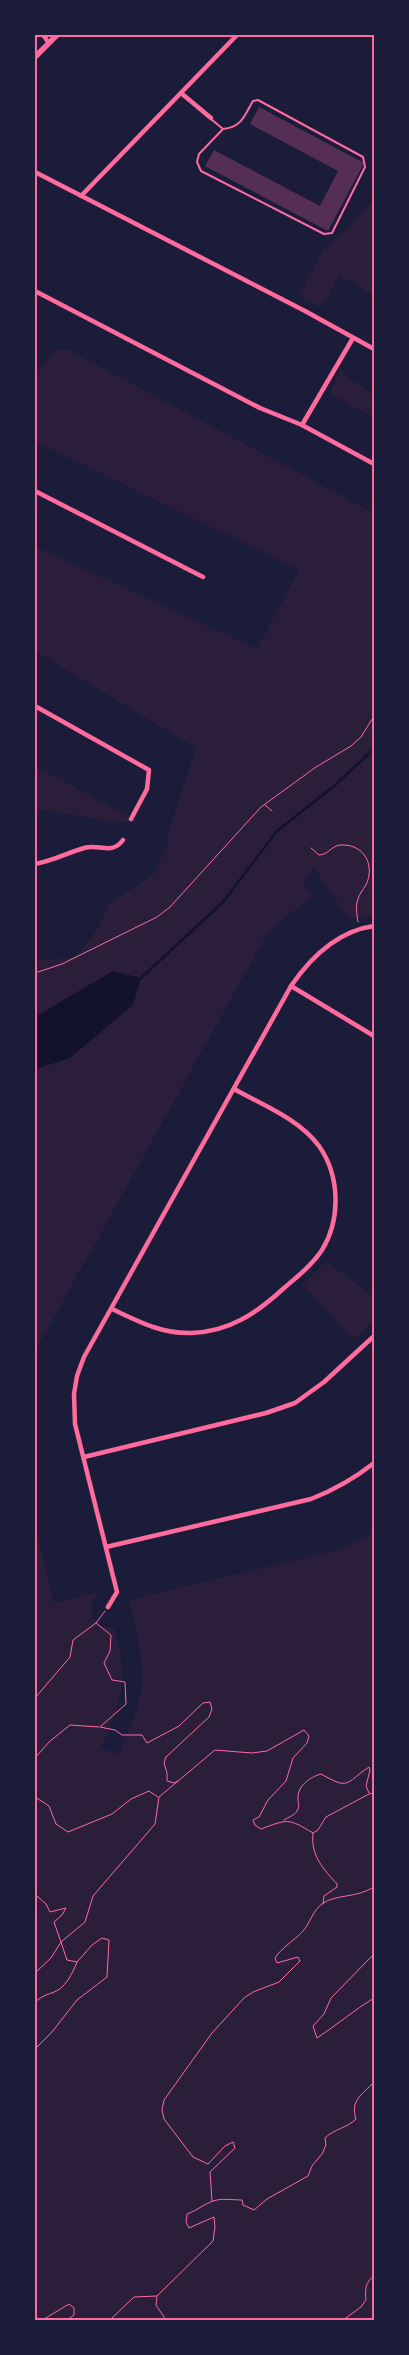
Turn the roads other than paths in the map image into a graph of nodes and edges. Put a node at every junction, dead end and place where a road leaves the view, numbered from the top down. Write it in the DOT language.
graph roads {
  1 [pos="43,35"];
  2 [pos="57,35"];
  3 [pos="237,35"];
  4 [pos="49,43"];
  5 [pos="35,57"];
  6 [pos="181,92"];
  7 [pos="211,118"];
  8 [pos="223,129"];
  9 [pos="35,172"];
  10 [pos="81,196"];
  11 [pos="35,292"];
  12 [pos="353,338"];
  13 [pos="374,349"];
  14 [pos="302,425"];
  15 [pos="374,464"];
  16 [pos="35,491"];
  17 [pos="203,577"];
  18 [pos="35,706"];
  19 [pos="131,819"];
  20 [pos="124,840"];
  21 [pos="35,864"];
  22 [pos="374,926"];
  23 [pos="291,986"];
  24 [pos="374,1036"];
  25 [pos="234,1089"];
  26 [pos="112,1308"];
  27 [pos="374,1336"];
  28 [pos="84,1457"];
  29 [pos="374,1462"];
  30 [pos="106,1547"];
  31 [pos="108,1607"];
  1 -- 4 [label="street"];
  2 -- 4 [label="main road"];
  3 -- 6 [label="street"];
  4 -- 5 [label="main road"];
  6 -- 7 [label="street"];
  6 -- 10 [label="street"];
  7 -- 8 [label="lane"];
  8 -- 8 [label="lane"];
  9 -- 10 [label="street"];
  10 -- 12 [label="street"];
  11 -- 14 [label="street"];
  12 -- 13 [label="street"];
  12 -- 14 [label="street"];
  14 -- 15 [label="street"];
  16 -- 17 [label="street"];
  18 -- 19 [label="street"];
  20 -- 21 [label="street"];
  22 -- 23 [label="street"];
  23 -- 24 [label="street"];
  23 -- 25 [label="street"];
  25 -- 26 [label="street"];
  25 -- 26 [label="street"];
  26 -- 28 [label="street"];
  27 -- 28 [label="street"];
  28 -- 30 [label="street"];
  29 -- 30 [label="street"];
  30 -- 31 [label="street"];
}
